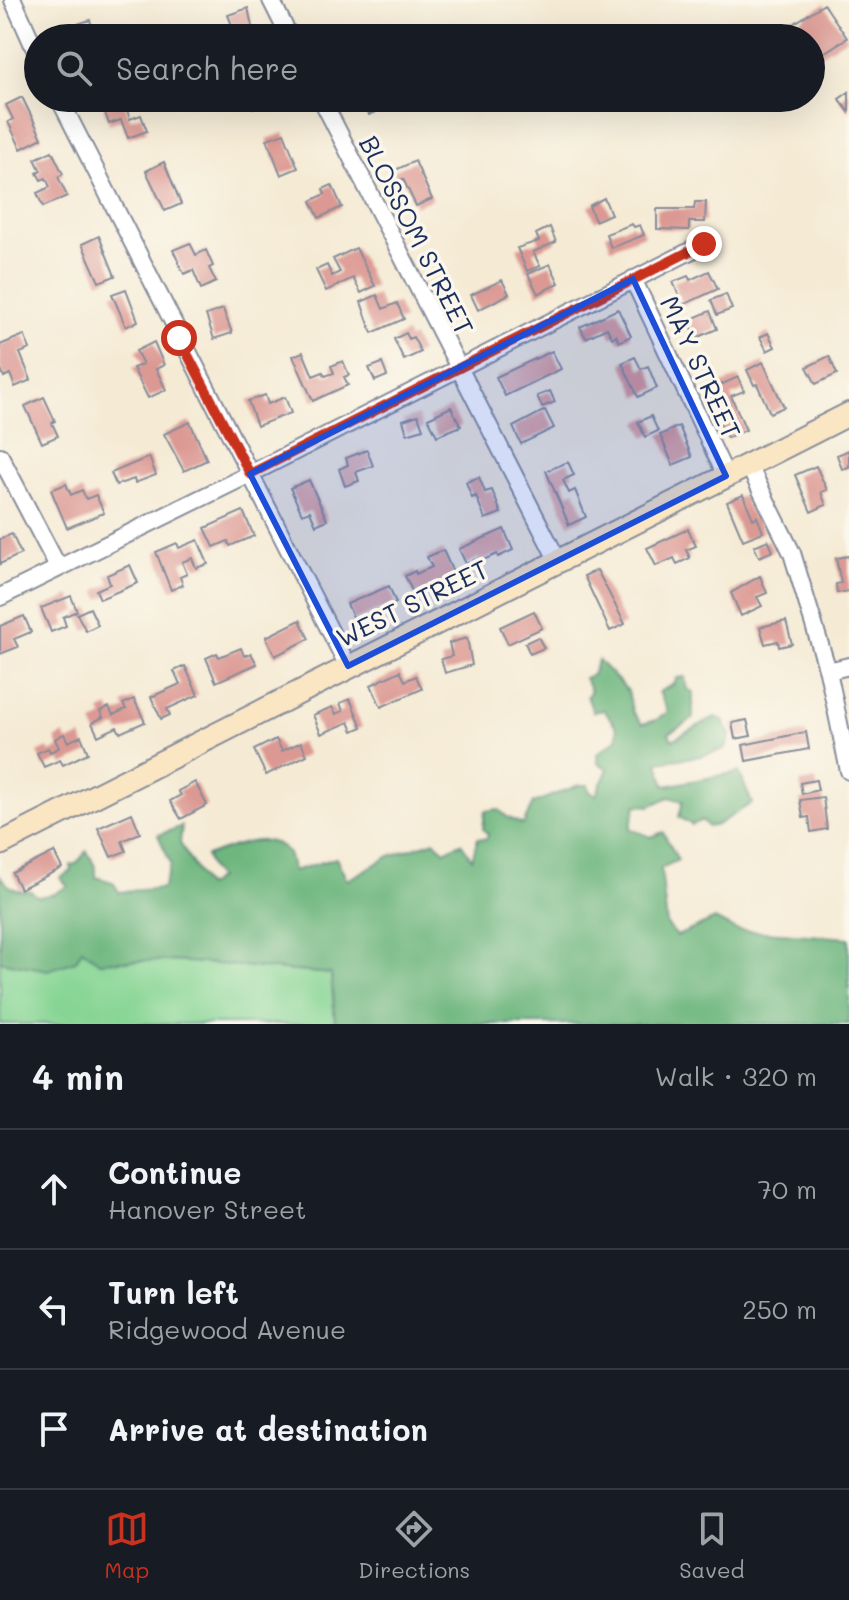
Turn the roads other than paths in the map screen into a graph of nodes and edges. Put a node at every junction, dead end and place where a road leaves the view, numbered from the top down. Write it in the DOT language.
graph roads {
  1 [pos="13,0"];
  2 [pos="271,0"];
  3 [pos="283,24"];
  4 [pos="24,25"];
  5 [pos="66,112"];
  6 [pos="328,112"];
  7 [pos="704,244"];
  8 [pos="633,279"];
  9 [pos="457,368"];
  10 [pos="849,414"];
  11 [pos="0,456"];
  12 [pos="749,466"];
  13 [pos="250,474"];
  14 [pos="726,476"];
  15 [pos="559,563"];
  16 [pos="58,567"];
  17 [pos="0,597"];
  18 [pos="348,666"];
  19 [pos="849,666"];
  20 [pos="828,671"];
  21 [pos="849,771"];
  22 [pos="0,844"];
  1 -- 4 [label="street"];
  2 -- 3 [label="street"];
  5 -- 13 [label="street"];
  6 -- 9 [label="street, BLOSSOM STREET"];
  7 -- 8 [label="street"];
  8 -- 9 [label="street"];
  8 -- 14 [label="street, MAY STREET"];
  9 -- 13 [label="street"];
  9 -- 15 [label="street, BLOSSOM STREET"];
  10 -- 12 [label="street, WEST STREET"];
  11 -- 16 [label="street"];
  12 -- 14 [label="street, WEST STREET"];
  12 -- 20 [label="street"];
  13 -- 16 [label="street"];
  13 -- 18 [label="street"];
  14 -- 15 [label="street, WEST STREET"];
  15 -- 18 [label="street, WEST STREET"];
  16 -- 17 [label="street"];
  18 -- 22 [label="street, WEST STREET"];
  19 -- 20 [label="street"];
  20 -- 21 [label="street"];
}
